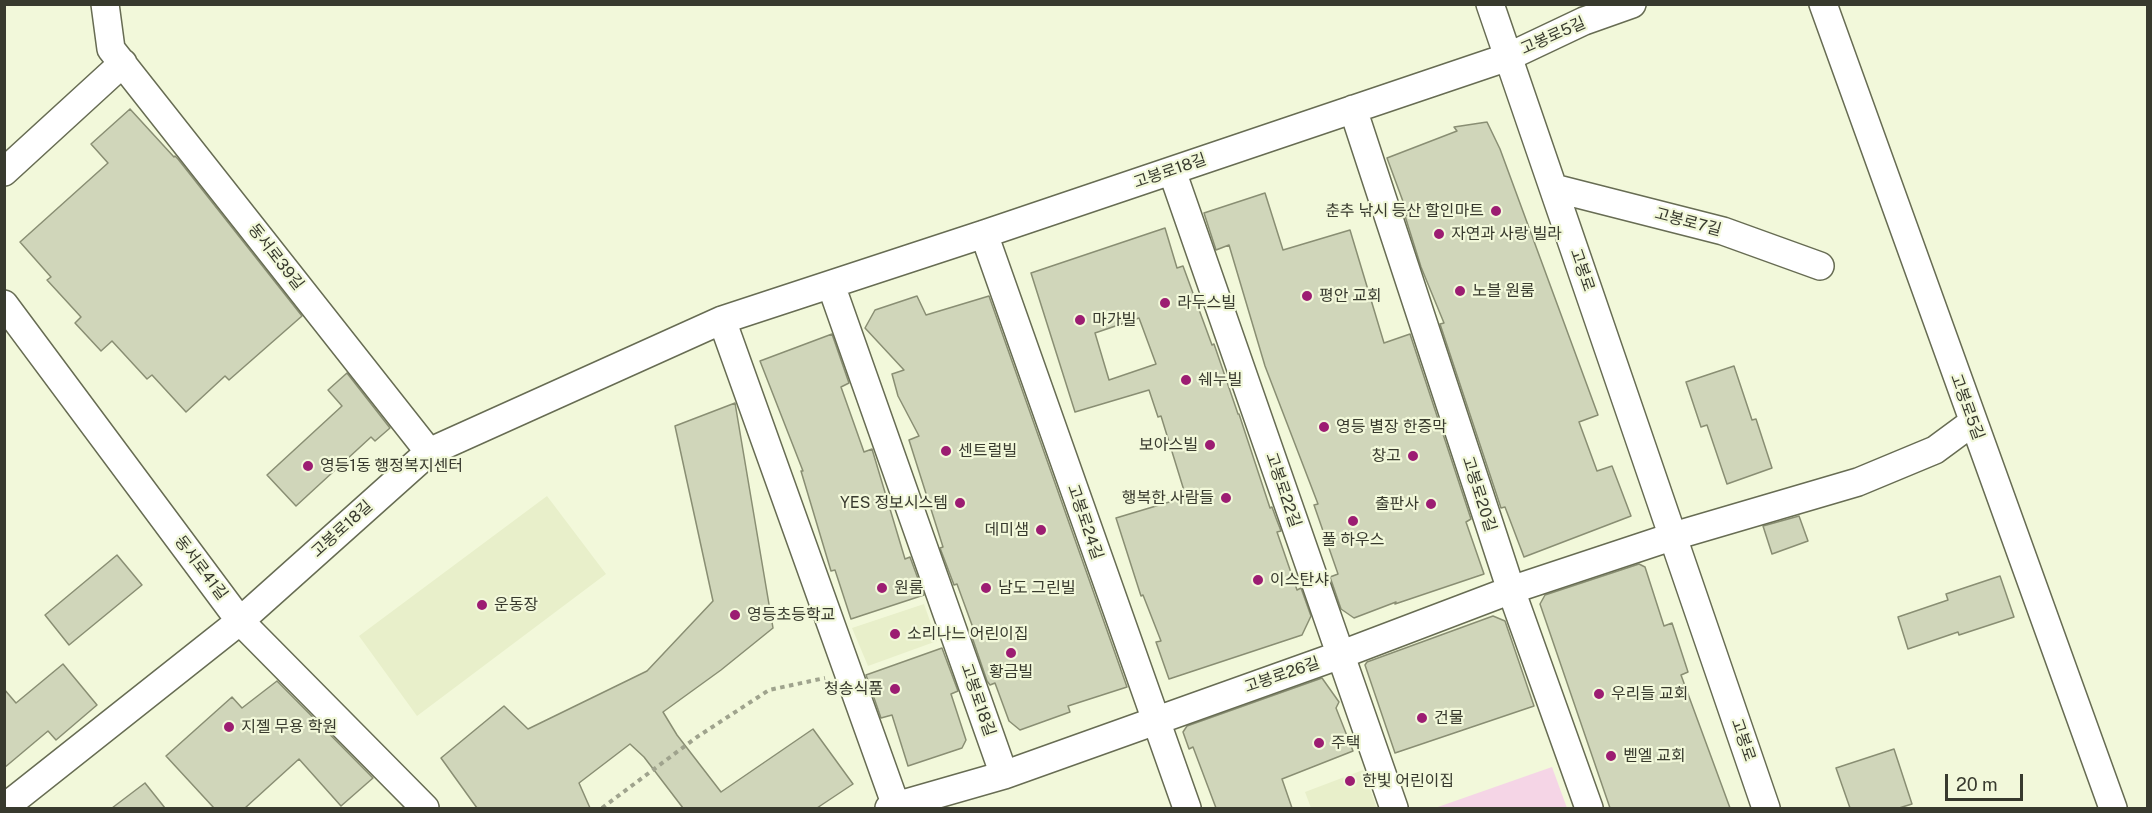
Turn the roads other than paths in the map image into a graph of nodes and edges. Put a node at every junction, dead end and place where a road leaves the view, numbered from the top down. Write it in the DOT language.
graph roads {
  1 [pos="105,4"];
  2 [pos="1490,4"];
  3 [pos="1632,4"];
  4 [pos="1823,4"];
  5 [pos="1508,57"];
  6 [pos="123,63"];
  7 [pos="1353,109"];
  8 [pos="1172,171"];
  9 [pos="4,172"];
  10 [pos="1554,188"];
  11 [pos="984,234"];
  12 [pos="1820,266"];
  13 [pos="831,285"];
  14 [pos="4,304"];
  15 [pos="722,320"];
  16 [pos="1973,422"];
  17 [pos="429,452"];
  18 [pos="1674,536"];
  19 [pos="1511,590"];
  20 [pos="240,621"];
  21 [pos="1340,655"];
  22 [pos="1155,720"];
  23 [pos="1004,775"];
  24 [pos="892,807"];
  25 [pos="4,808"];
  26 [pos="425,808"];
  27 [pos="1187,808"];
  28 [pos="1394,808"];
  29 [pos="1589,808"];
  30 [pos="1766,808"];
  31 [pos="2113,808"];
  1 -- 6 [label="street, 동서로39길"];
  2 -- 5 [label="street, 고봉로"];
  3 -- 5 [label="street, 고봉로5길"];
  4 -- 16 [label="street, 고봉로5길"];
  5 -- 7 [label="street, 고봉로18길"];
  5 -- 10 [label="street, 고봉로"];
  6 -- 9 [label="street"];
  6 -- 17 [label="street, 동서로39길"];
  7 -- 8 [label="street, 고봉로18길"];
  7 -- 19 [label="street, 고봉로20길"];
  8 -- 11 [label="street, 고봉로18길"];
  8 -- 21 [label="street, 고봉로22길"];
  10 -- 12 [label="street, 고봉로7길"];
  10 -- 18 [label="street, 고봉로"];
  11 -- 13 [label="street, 고봉로18길"];
  11 -- 22 [label="street, 고봉로24길"];
  13 -- 15 [label="street, 고봉로18길"];
  13 -- 23 [label="street, 고봉로18길"];
  14 -- 20 [label="street, 동서로41길"];
  15 -- 17 [label="street, 고봉로18길"];
  15 -- 24 [label="street"];
  16 -- 18 [label="street"];
  16 -- 31 [label="street, 고봉로5길"];
  17 -- 20 [label="street, 고봉로18길"];
  18 -- 19 [label="street, 고봉로26길"];
  18 -- 30 [label="street, 고봉로"];
  19 -- 21 [label="street, 고봉로26길"];
  19 -- 29 [label="street, 고봉로20길"];
  20 -- 25 [label="street, 고봉로18길"];
  20 -- 26 [label="street, 동서로41길"];
  21 -- 22 [label="street, 고봉로26길"];
  21 -- 28 [label="street, 고봉로22길"];
  22 -- 23 [label="street, 고봉로26길"];
  22 -- 27 [label="street, 고봉로24길"];
  23 -- 24 [label="street, 고봉로26길"];
}
